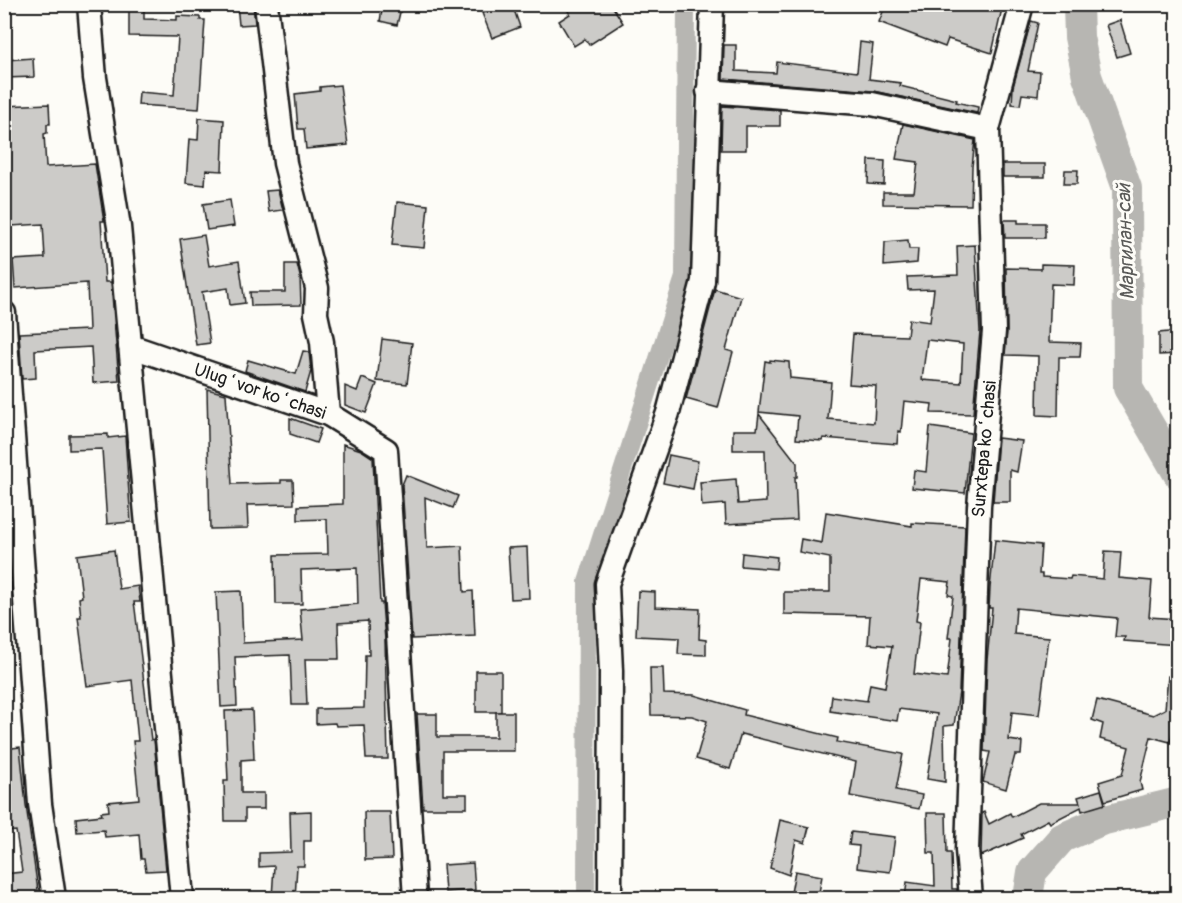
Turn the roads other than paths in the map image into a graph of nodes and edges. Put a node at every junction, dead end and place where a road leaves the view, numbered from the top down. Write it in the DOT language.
graph roads {
  1 [pos="89,4"];
  2 [pos="266,4"];
  3 [pos="712,4"];
  4 [pos="1022,4"];
  5 [pos="708,91"];
  6 [pos="988,129"];
  7 [pos="4,313"];
  8 [pos="130,346"];
  9 [pos="328,414"];
  10 [pos="54,898"];
  11 [pos="182,898"];
  12 [pos="415,898"];
  13 [pos="610,898"];
  14 [pos="971,898"];
  1 -- 8 [label="street"];
  2 -- 9 [label="street"];
  3 -- 5 [label="street"];
  4 -- 6 [label="street, Surxtepa koʻchasi"];
  5 -- 6 [label="street"];
  5 -- 13 [label="street"];
  6 -- 14 [label="street, Surxtepa koʻchasi"];
  7 -- 10 [label="street"];
  8 -- 9 [label="street, Ulugʻvor koʻchasi"];
  8 -- 11 [label="street"];
  9 -- 12 [label="street, Ulugʻvor koʻchasi"];
}
